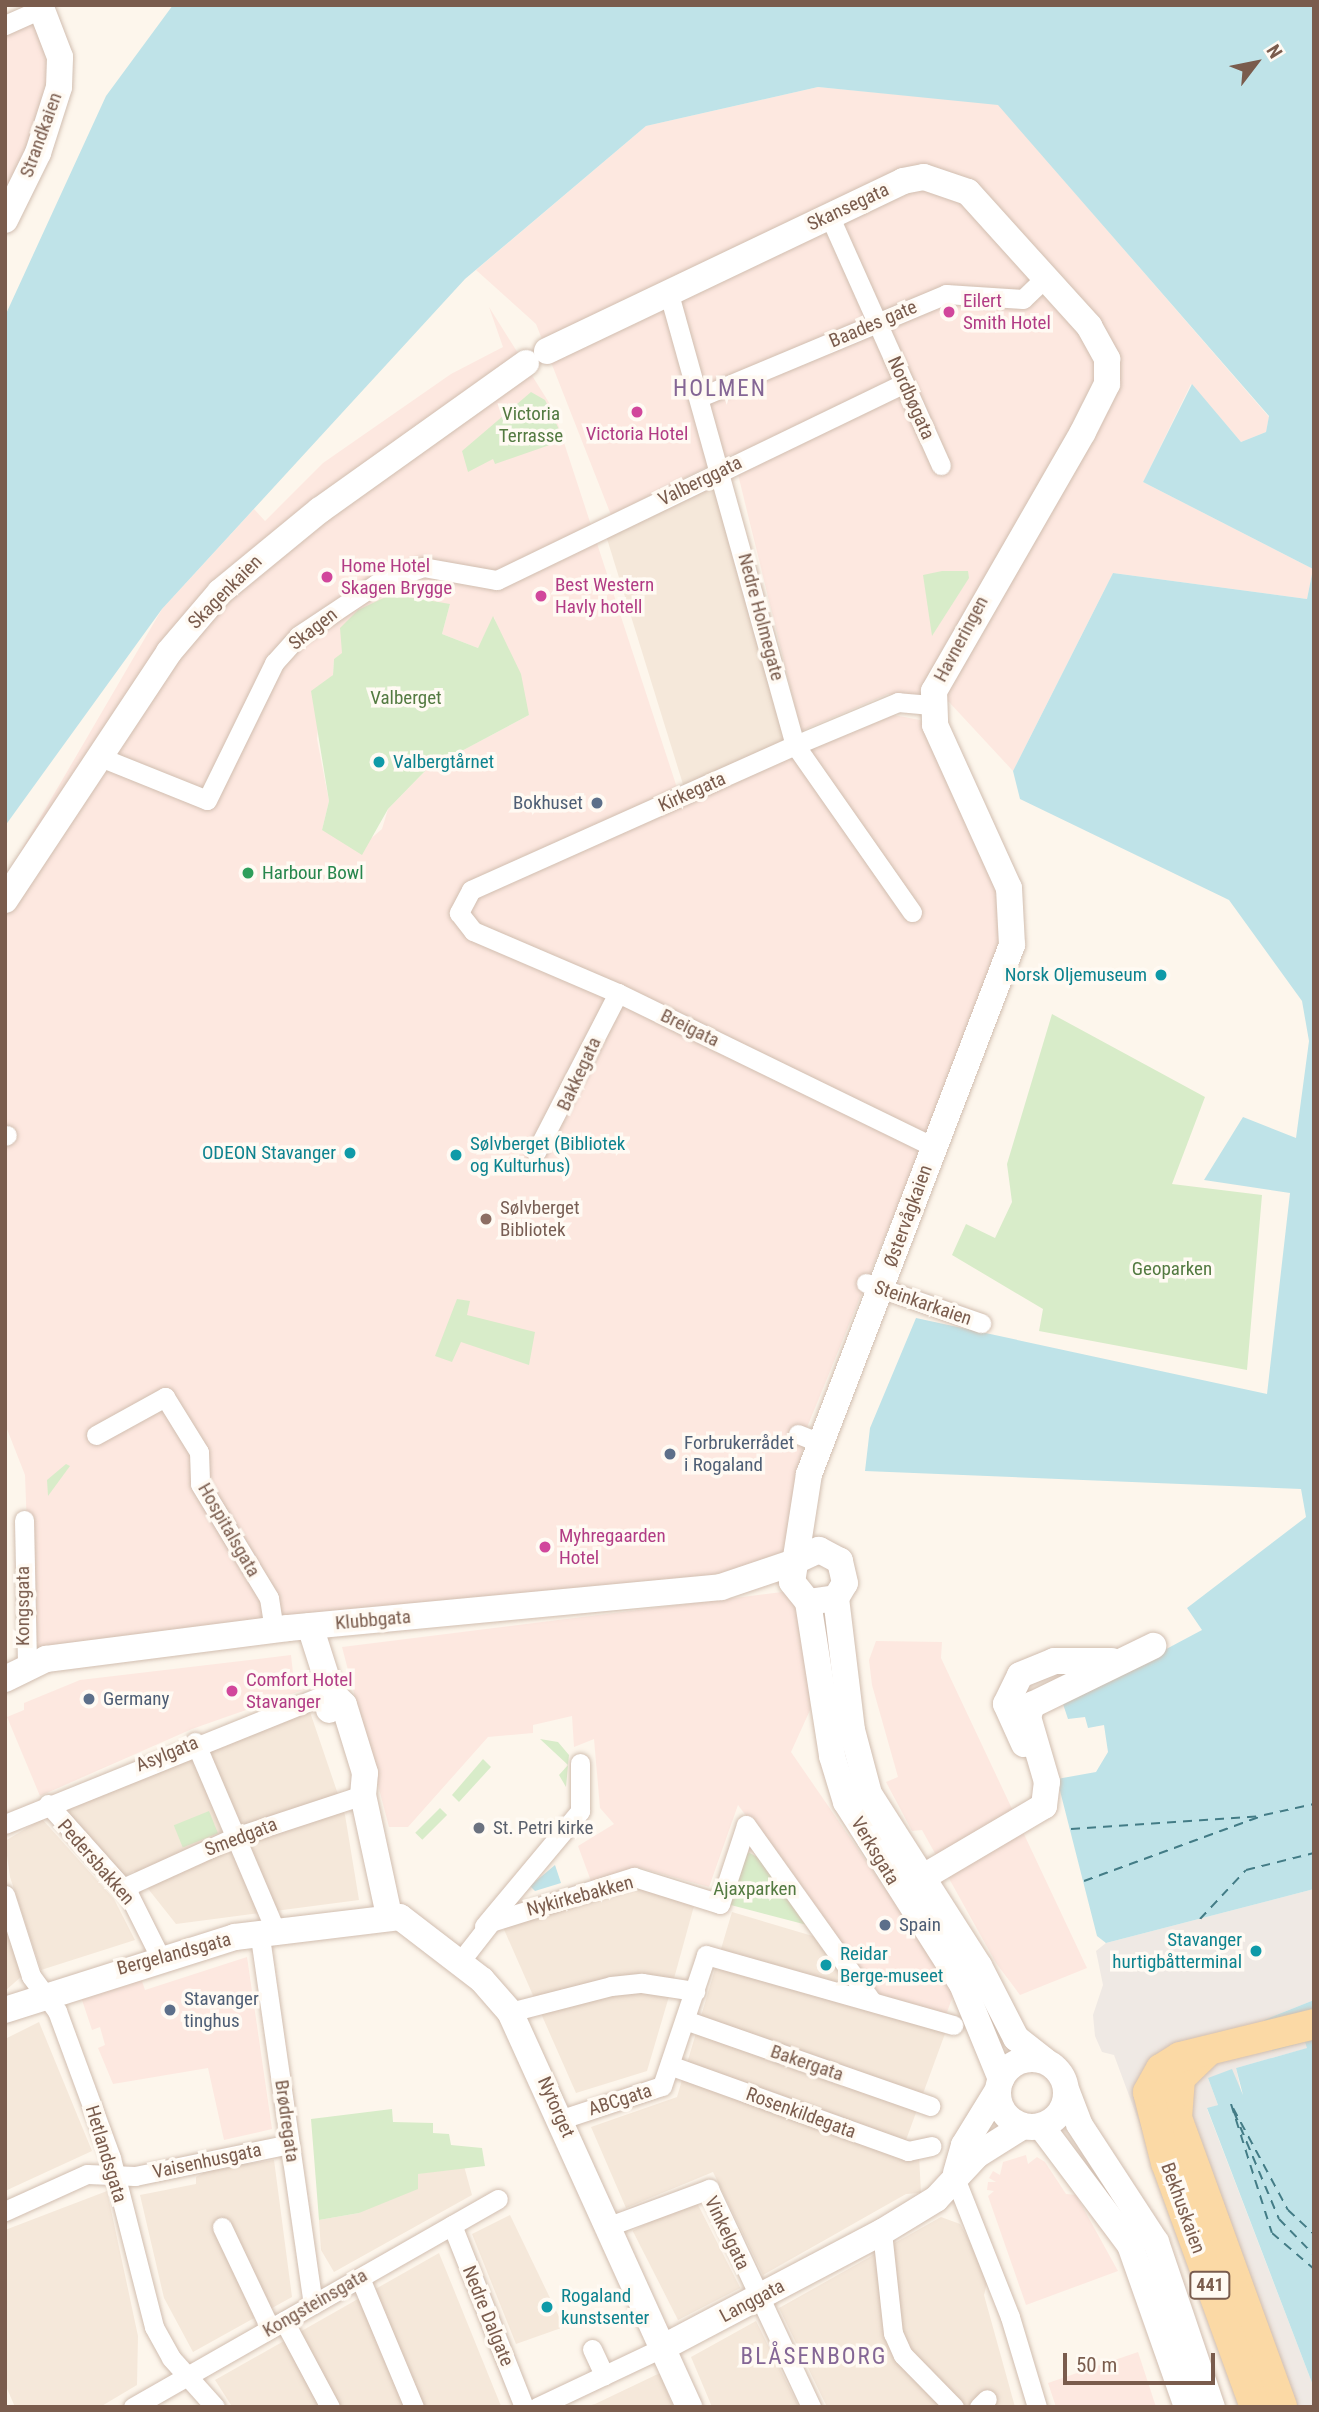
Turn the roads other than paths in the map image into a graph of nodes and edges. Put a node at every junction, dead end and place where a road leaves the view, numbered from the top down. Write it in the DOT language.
graph roads {
  1 [pos="41,7"];
  2 [pos="5,25"];
  3 [pos="829,215"];
  4 [pos="5,219"];
  5 [pos="1046,277"];
  6 [pos="669,294"];
  7 [pos="877,322"];
  8 [pos="1101,345"];
  9 [pos="536,357"];
  10 [pos="904,383"];
  11 [pos="701,397"];
  12 [pos="941,466"];
  13 [pos="721,471"];
  14 [pos="497,580"];
  15 [pos="931,705"];
  16 [pos="795,745"];
  17 [pos="100,757"];
  18 [pos="5,900"];
  19 [pos="461,903"];
  20 [pos="912,912"];
  21 [pos="999,990"];
  22 [pos="618,993"];
  23 [pos="934,1147"];
  24 [pos="536,1152"];
  25 [pos="874,1287"];
  26 [pos="981,1324"];
  27 [pos="96,1435"];
  28 [pos="808,1438"];
  29 [pos="24,1520"];
  30 [pos="833,1554"];
  31 [pos="797,1561"];
  32 [pos="721,1587"];
  33 [pos="836,1598"];
  34 [pos="804,1599"];
  35 [pos="310,1626"];
  36 [pos="274,1629"];
  37 [pos="1153,1646"];
  38 [pos="1127,1658"];
  39 [pos="26,1664"];
  40 [pos="5,1679"];
  41 [pos="331,1692"];
  42 [pos="195,1742"];
  43 [pos="580,1763"];
  44 [pos="363,1795"];
  45 [pos="48,1804"];
  46 [pos="1041,1810"];
  47 [pos="5,1824"];
  48 [pos="235,1837"];
  49 [pos="920,1879"];
  50 [pos="122,1888"];
  51 [pos="5,1895"];
  52 [pos="389,1915"];
  53 [pos="484,1926"];
  54 [pos="268,1935"];
  55 [pos="161,1959"];
  56 [pos="459,1963"];
  57 [pos="695,1991"];
  58 [pos="45,1996"];
  59 [pos="871,2000"];
  60 [pos="5,2010"];
  61 [pos="510,2012"];
  62 [pos="685,2021"];
  63 [pos="1314,2024"];
  64 [pos="953,2025"];
  65 [pos="1218,2047"];
  66 [pos="1044,2060"];
  67 [pos="672,2066"];
  68 [pos="1000,2084"];
  69 [pos="1067,2092"];
  70 [pos="930,2106"];
  71 [pos="562,2119"];
  72 [pos="1032,2126"];
  73 [pos="290,2144"];
  74 [pos="931,2146"];
  75 [pos="116,2175"];
  76 [pos="954,2178"];
  77 [pos="498,2199"];
  78 [pos="5,2211"];
  79 [pos="452,2225"];
  80 [pos="608,2226"];
  81 [pos="222,2227"];
  82 [pos="883,2231"];
  83 [pos="360,2278"];
  84 [pos="758,2297"];
  85 [pos="313,2304"];
  86 [pos="277,2325"];
  87 [pos="592,2348"];
  88 [pos="662,2348"];
  89 [pos="188,2375"];
  90 [pos="604,2375"];
  91 [pos="140,2405"];
  92 [pos="215,2407"];
  93 [pos="330,2407"];
  94 [pos="414,2407"];
  95 [pos="524,2407"];
  96 [pos="537,2407"];
  97 [pos="689,2407"];
  98 [pos="811,2407"];
  99 [pos="954,2407"];
  100 [pos="1037,2407"];
  101 [pos="1187,2407"];
  102 [pos="1212,2407"];
  103 [pos="1255,2407"];
  104 [pos="1282,2407"];
  1 -- 2 [label="street"];
  1 -- 4 [label="street, Strandkaien"];
  3 -- 5 [label="street, Skansegata"];
  3 -- 6 [label="street, Skansegata"];
  3 -- 7 [label="street, Nordbøgata"];
  5 -- 7 [label="street, Baades gate"];
  5 -- 8 [label="street, Skansegata"];
  6 -- 9 [label="street, Skansegata"];
  6 -- 11 [label="street, Nedre Holmegate"];
  7 -- 10 [label="street, Nordbøgata"];
  7 -- 11 [label="street, Baades gate"];
  8 -- 15 [label="street, Havneringen"];
  9 -- 17 [label="street, Skagenkaien"];
  10 -- 12 [label="street, Nordbøgata"];
  10 -- 13 [label="street, Valberggata"];
  11 -- 13 [label="street, Nedre Holmegate"];
  13 -- 14 [label="street, Valberggata"];
  13 -- 16 [label="street, Nedre Holmegate"];
  14 -- 17 [label="street, Skagen"];
  15 -- 16 [label="street, Kirkegata"];
  15 -- 21 [label="street, Havneringen"];
  16 -- 19 [label="street, Kirkegata"];
  16 -- 20 [label="street, Nedre Holmegate"];
  17 -- 18 [label="street, Skagenkaien"];
  19 -- 22 [label="street, Breigata"];
  21 -- 23 [label="street, Østervågkaien"];
  22 -- 23 [label="street, Breigata"];
  22 -- 24 [label="street, Bakkegata"];
  23 -- 25 [label="street, Østervågkaien"];
  25 -- 26 [label="street, Steinkarkaien"];
  25 -- 28 [label="street, Østervågkaien"];
  27 -- 36 [label="street, Hospitalsgata"];
  28 -- 30 [label="street, Østervågkaien"];
  28 -- 31 [label="street, Østervågkaien"];
  29 -- 39 [label="street, Kongsgata"];
  30 -- 31 [label="street"];
  30 -- 33 [label="street"];
  31 -- 32 [label="street, Klubbgata"];
  31 -- 34 [label="street"];
  32 -- 34 [label="street, Klubbgata"];
  32 -- 35 [label="street, Klubbgata"];
  33 -- 34 [label="street"];
  33 -- 49 [label="street, Verksgata"];
  34 -- 68 [label="street, Verksgata"];
  35 -- 36 [label="street, Klubbgata"];
  35 -- 41 [label="street"];
  36 -- 39 [label="street, Klubbgata"];
  37 -- 38 [label="street"];
  38 -- 46 [label="street"];
  38 -- 46 [label="street"];
  39 -- 40 [label="street, Kongsgata"];
  41 -- 42 [label="street, Asylgata"];
  41 -- 44 [label="street"];
  42 -- 45 [label="street, Asylgata"];
  42 -- 48 [label="street, Brødregata"];
  43 -- 53 [label="street"];
  44 -- 48 [label="street, Smedgata"];
  44 -- 52 [label="street"];
  45 -- 47 [label="street, Asylgata"];
  45 -- 50 [label="street, Pedersbakken"];
  46 -- 49 [label="street, Verksgata"];
  48 -- 50 [label="street, Smedgata"];
  48 -- 54 [label="street, Brødregata"];
  49 -- 66 [label="street, Verksgata"];
  50 -- 55 [label="street, Pedersbakken"];
  51 -- 58 [label="street, Hetlandsgata"];
  52 -- 54 [label="street, Bergelandsgata"];
  52 -- 56 [label="street, Nytorget"];
  53 -- 56 [label="street"];
  53 -- 59 [label="street, Nykirkebakken"];
  54 -- 55 [label="street, Bergelandsgata"];
  54 -- 73 [label="street, Brødregata"];
  55 -- 58 [label="street, Bergelandsgata"];
  56 -- 61 [label="street, Nytorget"];
  57 -- 59 [label="street, ABCgata"];
  57 -- 61 [label="street"];
  57 -- 62 [label="street, ABCgata"];
  58 -- 60 [label="street, Bergelandsgata"];
  58 -- 75 [label="street, Hetlandsgata"];
  59 -- 64 [label="street"];
  61 -- 71 [label="street, Nytorget"];
  62 -- 67 [label="street, ABCgata"];
  62 -- 70 [label="street, Bakergata"];
  63 -- 65 [label="main road, Bekhuskaien / 441"];
  65 -- 103 [label="main road, Bekhuskaien / 441"];
  65 -- 104 [label="main road, Bekhuskaien / 441"];
  66 -- 68 [label="street"];
  66 -- 69 [label="street"];
  67 -- 71 [label="street, ABCgata"];
  67 -- 74 [label="street, Rosenkildegata"];
  68 -- 72 [label="street"];
  68 -- 76 [label="street, Langgata"];
  69 -- 72 [label="street"];
  69 -- 102 [label="street"];
  71 -- 80 [label="street, Nytorget"];
  72 -- 76 [label="street, Langgata"];
  72 -- 101 [label="street"];
  73 -- 75 [label="street, Vaisenhusgata"];
  73 -- 85 [label="street, Brødregata"];
  75 -- 78 [label="street, Vaisenhusgata"];
  75 -- 89 [label="street, Hetlandsgata"];
  76 -- 82 [label="street, Langgata"];
  76 -- 100 [label="street"];
  77 -- 79 [label="street, Kongsteinsgata"];
  79 -- 83 [label="street, Kongsteinsgata"];
  79 -- 95 [label="street, Nedre Dalgate"];
  80 -- 84 [label="street, Vinkelgata"];
  80 -- 88 [label="street, Nytorget"];
  81 -- 86 [label="street"];
  82 -- 84 [label="street, Langgata"];
  82 -- 99 [label="street"];
  83 -- 85 [label="street, Kongsteinsgata"];
  83 -- 94 [label="street"];
  84 -- 88 [label="street, Langgata"];
  84 -- 98 [label="street, Vinkelgata"];
  85 -- 86 [label="street, Kongsteinsgata"];
  86 -- 89 [label="street, Kongsteinsgata"];
  86 -- 93 [label="street"];
  87 -- 90 [label="street"];
  88 -- 90 [label="street, Langgata"];
  88 -- 97 [label="street, Nytorget"];
  89 -- 91 [label="street, Kongsteinsgata"];
  89 -- 92 [label="street, Hetlandsgata"];
  90 -- 96 [label="street, Langgata"];
}
